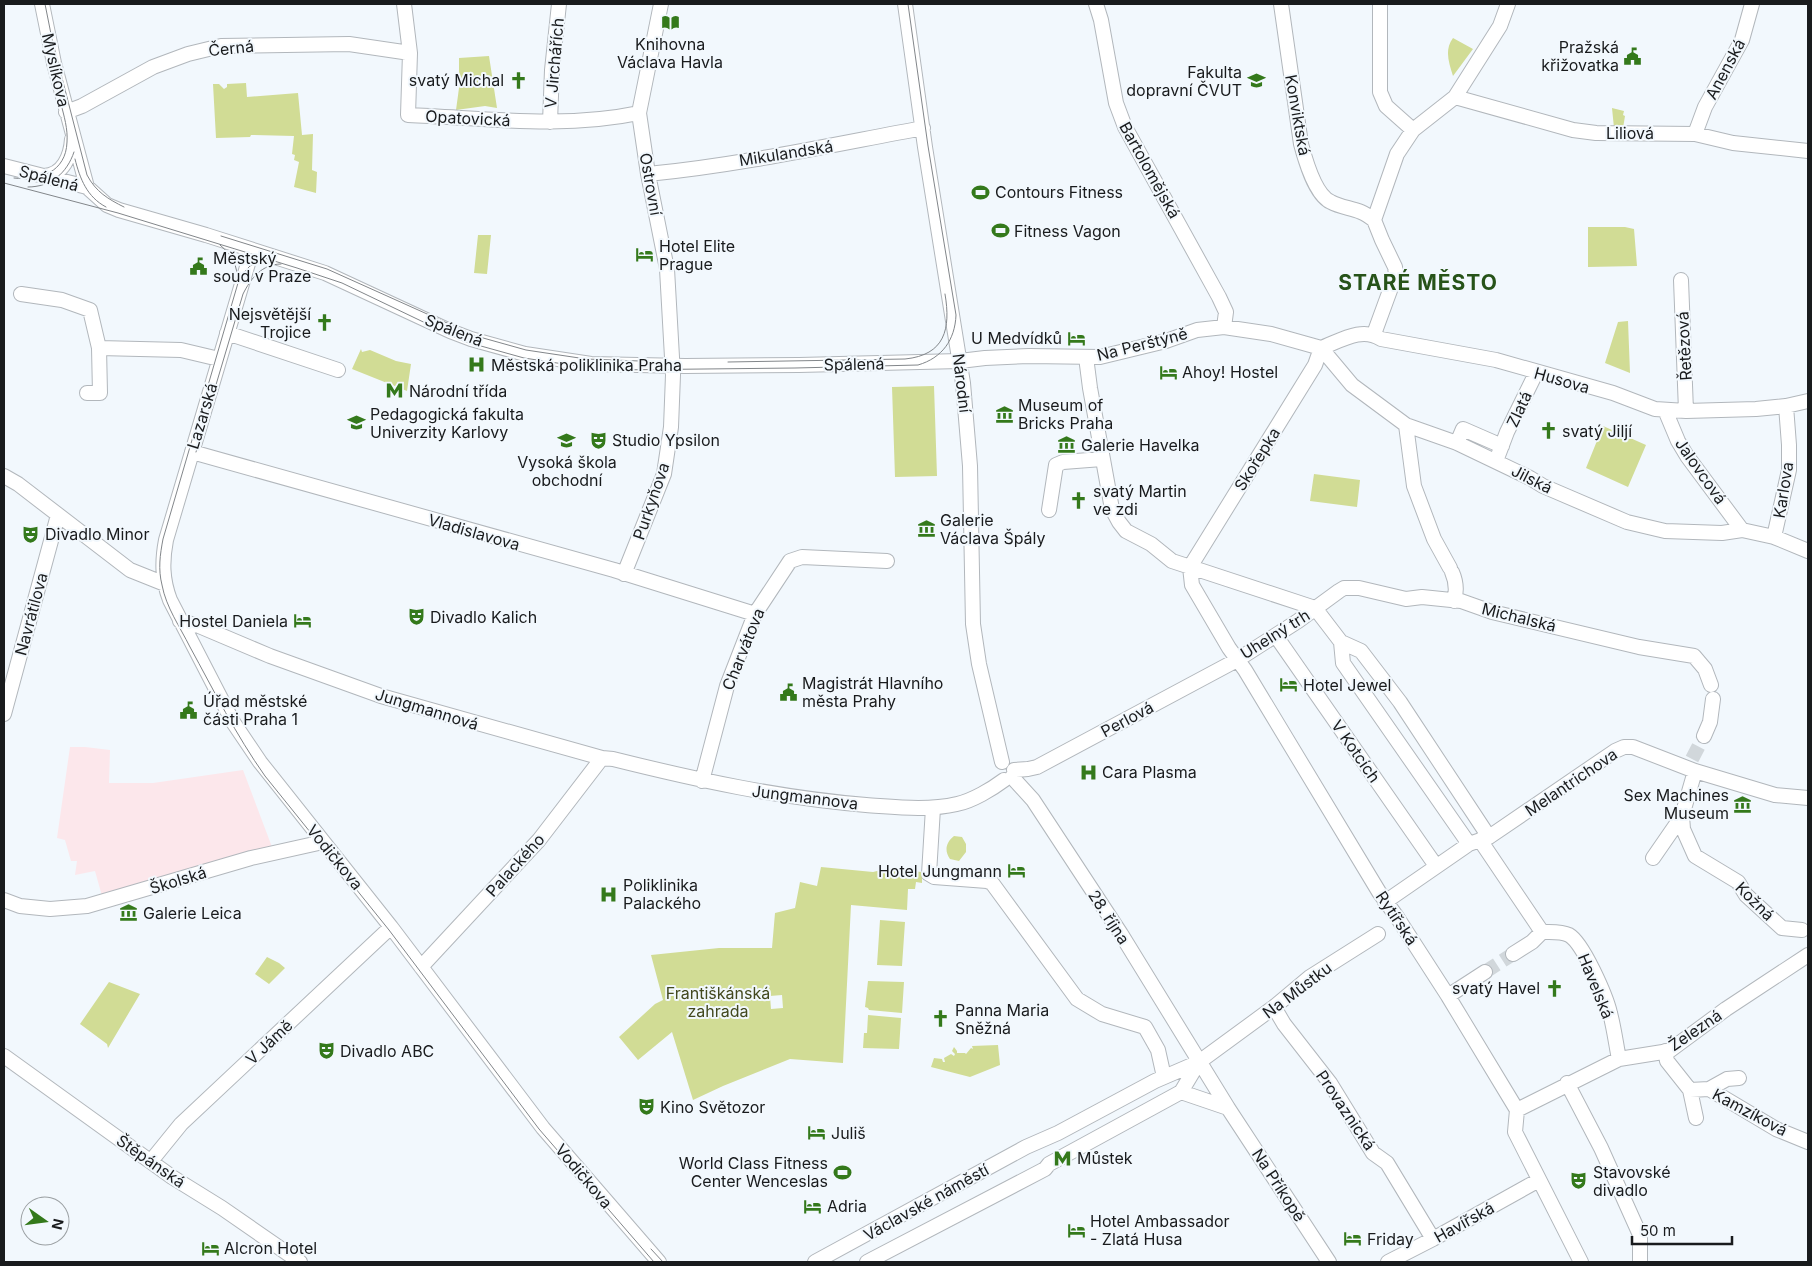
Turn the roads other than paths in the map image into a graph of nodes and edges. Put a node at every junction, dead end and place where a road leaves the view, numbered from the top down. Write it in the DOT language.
graph roads {
  1 [pos="42,4"];
  2 [pos="404,4"];
  3 [pos="559,4"];
  4 [pos="661,4"];
  5 [pos="905,4"];
  6 [pos="1096,4"];
  7 [pos="1281,4"];
  8 [pos="1380,4"];
  9 [pos="1508,4"];
  10 [pos="1752,4"];
  11 [pos="410,53"];
  12 [pos="1455,97"];
  13 [pos="66,112"];
  14 [pos="638,113"];
  15 [pos="550,122"];
  16 [pos="923,128"];
  17 [pos="1413,130"];
  18 [pos="1694,134"];
  19 [pos="72,135"];
  20 [pos="1808,151"];
  21 [pos="4,166"];
  22 [pos="648,174"];
  23 [pos="44,176"];
  24 [pos="86,187"];
  25 [pos="1374,220"];
  26 [pos="252,250"];
  27 [pos="1681,280"];
  28 [pos="20,294"];
  29 [pos="1224,327"];
  30 [pos="227,333"];
  31 [pos="1374,334"];
  32 [pos="99,348"];
  33 [pos="1320,348"];
  34 [pos="1086,357"];
  35 [pos="219,360"];
  36 [pos="960,361"];
  37 [pos="672,366"];
  38 [pos="338,370"];
  39 [pos="1536,373"];
  40 [pos="87,393"];
  41 [pos="1808,401"];
  42 [pos="1786,406"];
  43 [pos="1665,410"];
  44 [pos="1686,411"];
  45 [pos="1406,425"];
  46 [pos="1457,443"];
  47 [pos="1502,446"];
  48 [pos="192,452"];
  49 [pos="1102,458"];
  50 [pos="1496,461"];
  51 [pos="4,476"];
  52 [pos="1049,510"];
  53 [pos="58,515"];
  54 [pos="1742,530"];
  55 [pos="1774,537"];
  56 [pos="1808,551"];
  57 [pos="887,561"];
  58 [pos="1190,567"];
  59 [pos="624,574"];
  60 [pos="165,584"];
  61 [pos="1454,601"];
  62 [pos="1315,608"];
  63 [pos="755,614"];
  64 [pos="180,621"];
  65 [pos="1276,636"];
  66 [pos="1341,642"];
  67 [pos="1237,660"];
  68 [pos="9,672"];
  69 [pos="4,714"];
  70 [pos="1704,736"];
  71 [pos="602,758"];
  72 [pos="1002,762"];
  73 [pos="1692,766"];
  74 [pos="1010,775"];
  75 [pos="702,781"];
  76 [pos="1806,798"];
  77 [pos="933,808"];
  78 [pos="1682,816"];
  79 [pos="1479,840"];
  80 [pos="323,842"];
  81 [pos="1653,858"];
  82 [pos="1436,866"];
  83 [pos="4,900"];
  84 [pos="1385,902"];
  85 [pos="392,927"];
  86 [pos="1802,930"];
  87 [pos="1542,932"];
  88 [pos="1378,934"];
  89 [pos="1513,954"];
  90 [pos="1808,955"];
  91 [pos="421,967"];
  92 [pos="1485,972"];
  93 [pos="1448,996"];
  94 [pos="1274,1007"];
  95 [pos="1217,1050"];
  96 [pos="1665,1051"];
  97 [pos="4,1056"];
  98 [pos="1619,1059"];
  99 [pos="1200,1062"];
  100 [pos="1164,1077"];
  101 [pos="1739,1078"];
  102 [pos="1568,1083"];
  103 [pos="1709,1089"];
  104 [pos="1690,1090"];
  105 [pos="1181,1092"];
  106 [pos="1228,1108"];
  107 [pos="1517,1110"];
  108 [pos="1696,1118"];
  109 [pos="1039,1142"];
  110 [pos="1808,1142"];
  111 [pos="151,1161"];
  112 [pos="1049,1164"];
  113 [pos="1539,1180"];
  114 [pos="1434,1239"];
  115 [pos="300,1262"];
  116 [pos="659,1262"];
  117 [pos="815,1262"];
  118 [pos="867,1262"];
  119 [pos="1329,1262"];
  120 [pos="1388,1262"];
  121 [pos="1581,1262"];
  122 [pos="1640,1262"];
  1 -- 13 [label="street, Myslíkova"];
  2 -- 11 [label="street, Opatovická"];
  3 -- 15 [label="street, V Jirchářích"];
  4 -- 14 [label="street, Ostrovní"];
  5 -- 16 [label="street, Národní"];
  6 -- 29 [label="street, Bartolomějská"];
  7 -- 25 [label="street, Konviktská"];
  8 -- 17 [label="street"];
  9 -- 12 [label="street"];
  10 -- 18 [label="street, Anenská"];
  11 -- 13 [label="street, Černá"];
  11 -- 15 [label="street, Opatovická"];
  12 -- 17 [label="street"];
  12 -- 18 [label="street, Liliová"];
  13 -- 19 [label="street, Myslíkova"];
  14 -- 15 [label="street, Opatovická"];
  14 -- 22 [label="street, Ostrovní"];
  16 -- 22 [label="street, Mikulandská"];
  16 -- 36 [label="street, Národní"];
  17 -- 25 [label="street"];
  18 -- 20 [label="street, Liliová"];
  19 -- 23 [label="street, Myslíkova"];
  19 -- 24 [label="street, Myslíkova"];
  21 -- 23 [label="street, Spálená"];
  22 -- 37 [label="street, Ostrovní"];
  23 -- 24 [label="street, Spálená"];
  24 -- 26 [label="street, Spálená"];
  25 -- 31 [label="street"];
  26 -- 30 [label="street, Lazarská"];
  26 -- 37 [label="street, Spálená"];
  27 -- 44 [label="street, Řetězová"];
  28 -- 32 [label="street"];
  29 -- 33 [label="street, Na Perštýně"];
  29 -- 34 [label="street, Na Perštýně"];
  30 -- 35 [label="street, Lazarská"];
  30 -- 38 [label="street"];
  31 -- 33 [label="street, Husova"];
  31 -- 39 [label="street, Husova"];
  32 -- 35 [label="street"];
  32 -- 40 [label="street"];
  33 -- 45 [label="street, Jilská"];
  33 -- 58 [label="street, Skořepka"];
  34 -- 36 [label="street, Na Perštýně"];
  34 -- 49 [label="street"];
  35 -- 48 [label="street, Lazarská"];
  36 -- 37 [label="street, Spálená"];
  36 -- 72 [label="street, Národní"];
  37 -- 59 [label="street, Purkyňova"];
  39 -- 43 [label="street, Husova"];
  39 -- 47 [label="street, Zlatá"];
  41 -- 42 [label="street, Husova"];
  42 -- 44 [label="street, Husova"];
  42 -- 55 [label="street, Karlova"];
  43 -- 44 [label="street, Husova"];
  43 -- 54 [label="street, Jalovcová"];
  45 -- 46 [label="street, Jilská"];
  45 -- 61 [label="street"];
  46 -- 47 [label="street, Zlatá"];
  46 -- 50 [label="street, Jilská"];
  47 -- 50 [label="street, Zlatá"];
  48 -- 59 [label="street, Vladislavova"];
  48 -- 60 [label="street, Lazarská"];
  49 -- 52 [label="street"];
  49 -- 58 [label="street"];
  50 -- 54 [label="street, Jilská"];
  51 -- 53 [label="street"];
  53 -- 60 [label="street"];
  53 -- 68 [label="street, Navrátilova"];
  54 -- 55 [label="street, Jilská"];
  55 -- 56 [label="street, Karlova"];
  57 -- 63 [label="street, Charvátova"];
  58 -- 62 [label="street, Uhelný trh"];
  58 -- 67 [label="street, Uhelný trh"];
  59 -- 63 [label="street, Vladislavova"];
  60 -- 64 [label="street, Vodičkova"];
  61 -- 62 [label="street, Michalská"];
  61 -- 70 [label="street, Michalská"];
  62 -- 65 [label="street, Uhelný trh"];
  62 -- 66 [label="street"];
  63 -- 75 [label="street, Charvátova"];
  64 -- 71 [label="street, Jungmannová"];
  64 -- 80 [label="street, Vodičkova"];
  65 -- 67 [label="street, Uhelný trh"];
  65 -- 82 [label="street, V Kotcích"];
  66 -- 79 [label="street"];
  66 -- 79 [label="street"];
  67 -- 74 [label="street, Perlová"];
  67 -- 84 [label="street, Rytířská"];
  68 -- 69 [label="street, Navrátilova"];
  71 -- 75 [label="street, Jungmannova"];
  71 -- 91 [label="street, Palackého"];
  72 -- 74 [label="street, 28. října"];
  73 -- 76 [label="street, Melantrichova"];
  73 -- 78 [label="street, Kožná"];
  73 -- 79 [label="street, Melantrichova"];
  74 -- 77 [label="street, Jungmannova"];
  74 -- 99 [label="street, 28. října"];
  75 -- 77 [label="street, Jungmannova"];
  77 -- 100 [label="street"];
  78 -- 81 [label="street, Kožná"];
  78 -- 86 [label="street, Kožná"];
  79 -- 82 [label="street, Melantrichova"];
  79 -- 87 [label="street"];
  80 -- 83 [label="street, Školská"];
  80 -- 85 [label="street, Vodičkova"];
  82 -- 84 [label="street, Melantrichova"];
  84 -- 93 [label="street, Rytířská"];
  85 -- 91 [label="street, Vodičkova"];
  85 -- 111 [label="street, V Jámě"];
  87 -- 89 [label="street"];
  87 -- 98 [label="street, Havelská"];
  88 -- 94 [label="street, Na Můstku"];
  90 -- 96 [label="street, Železná"];
  91 -- 116 [label="street, Vodičkova"];
  92 -- 93 [label="street"];
  93 -- 107 [label="street, Rytířská"];
  94 -- 95 [label="street, Na Můstku"];
  94 -- 114 [label="street, Provaznická"];
  95 -- 99 [label="street, Václavské náměstí"];
  96 -- 98 [label="street, Železná"];
  96 -- 104 [label="street, Kamzíková"];
  97 -- 111 [label="street, Štěpánská"];
  98 -- 102 [label="street, Železná"];
  99 -- 100 [label="street, Václavské náměstí"];
  99 -- 105 [label="street, Václavské náměstí"];
  99 -- 106 [label="street"];
  100 -- 109 [label="street, Václavské náměstí"];
  101 -- 103 [label="street"];
  102 -- 107 [label="street, Železná"];
  102 -- 122 [label="street"];
  103 -- 104 [label="street, Kamzíková"];
  103 -- 110 [label="street, Kamzíková"];
  104 -- 108 [label="street, Kamzíková"];
  105 -- 106 [label="street"];
  105 -- 112 [label="street, Václavské náměstí"];
  106 -- 119 [label="street, Na Příkopě"];
  107 -- 113 [label="street"];
  109 -- 112 [label="street"];
  109 -- 117 [label="street, Václavské náměstí"];
  111 -- 115 [label="street, Štěpánská"];
  112 -- 118 [label="street, Václavské náměstí"];
  113 -- 114 [label="street, Havířská"];
  113 -- 121 [label="street"];
  114 -- 120 [label="street, Havířská"];
}
